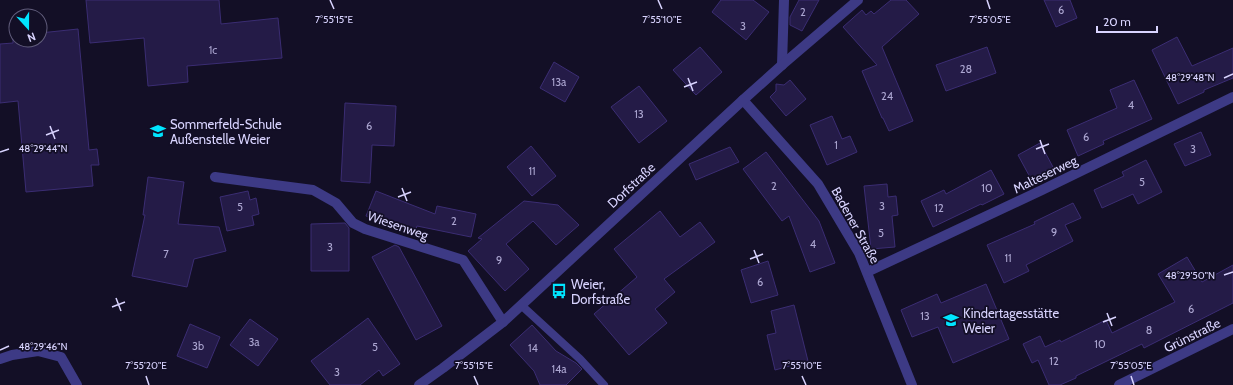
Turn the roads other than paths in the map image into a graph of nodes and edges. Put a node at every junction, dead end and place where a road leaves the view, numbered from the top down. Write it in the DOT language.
graph roads {
  1 [pos="784,0"];
  2 [pos="858,0"];
  3 [pos="782,65"];
  4 [pos="1233,98"];
  5 [pos="743,100"];
  6 [pos="215,177"];
  7 [pos="867,272"];
  8 [pos="521,305"];
  9 [pos="502,322"];
  10 [pos="1233,329"];
  11 [pos="0,359"];
  12 [pos="78,385"];
  13 [pos="419,385"];
  14 [pos="604,385"];
  15 [pos="912,385"];
  16 [pos="1119,385"];
  1 -- 3 [label="street"];
  2 -- 3 [label="street, Dorfstraße"];
  3 -- 5 [label="street, Dorfstraße"];
  4 -- 7 [label="street, Malteserweg"];
  5 -- 7 [label="street, Badener Straße"];
  5 -- 8 [label="street, Dorfstraße"];
  6 -- 9 [label="street, Wiesenweg"];
  7 -- 15 [label="street, Badener Straße"];
  8 -- 9 [label="street, Dorfstraße"];
  8 -- 14 [label="lane"];
  9 -- 13 [label="street, Dorfstraße"];
  10 -- 16 [label="street, Grünstraße"];
  11 -- 12 [label="street"];
}
